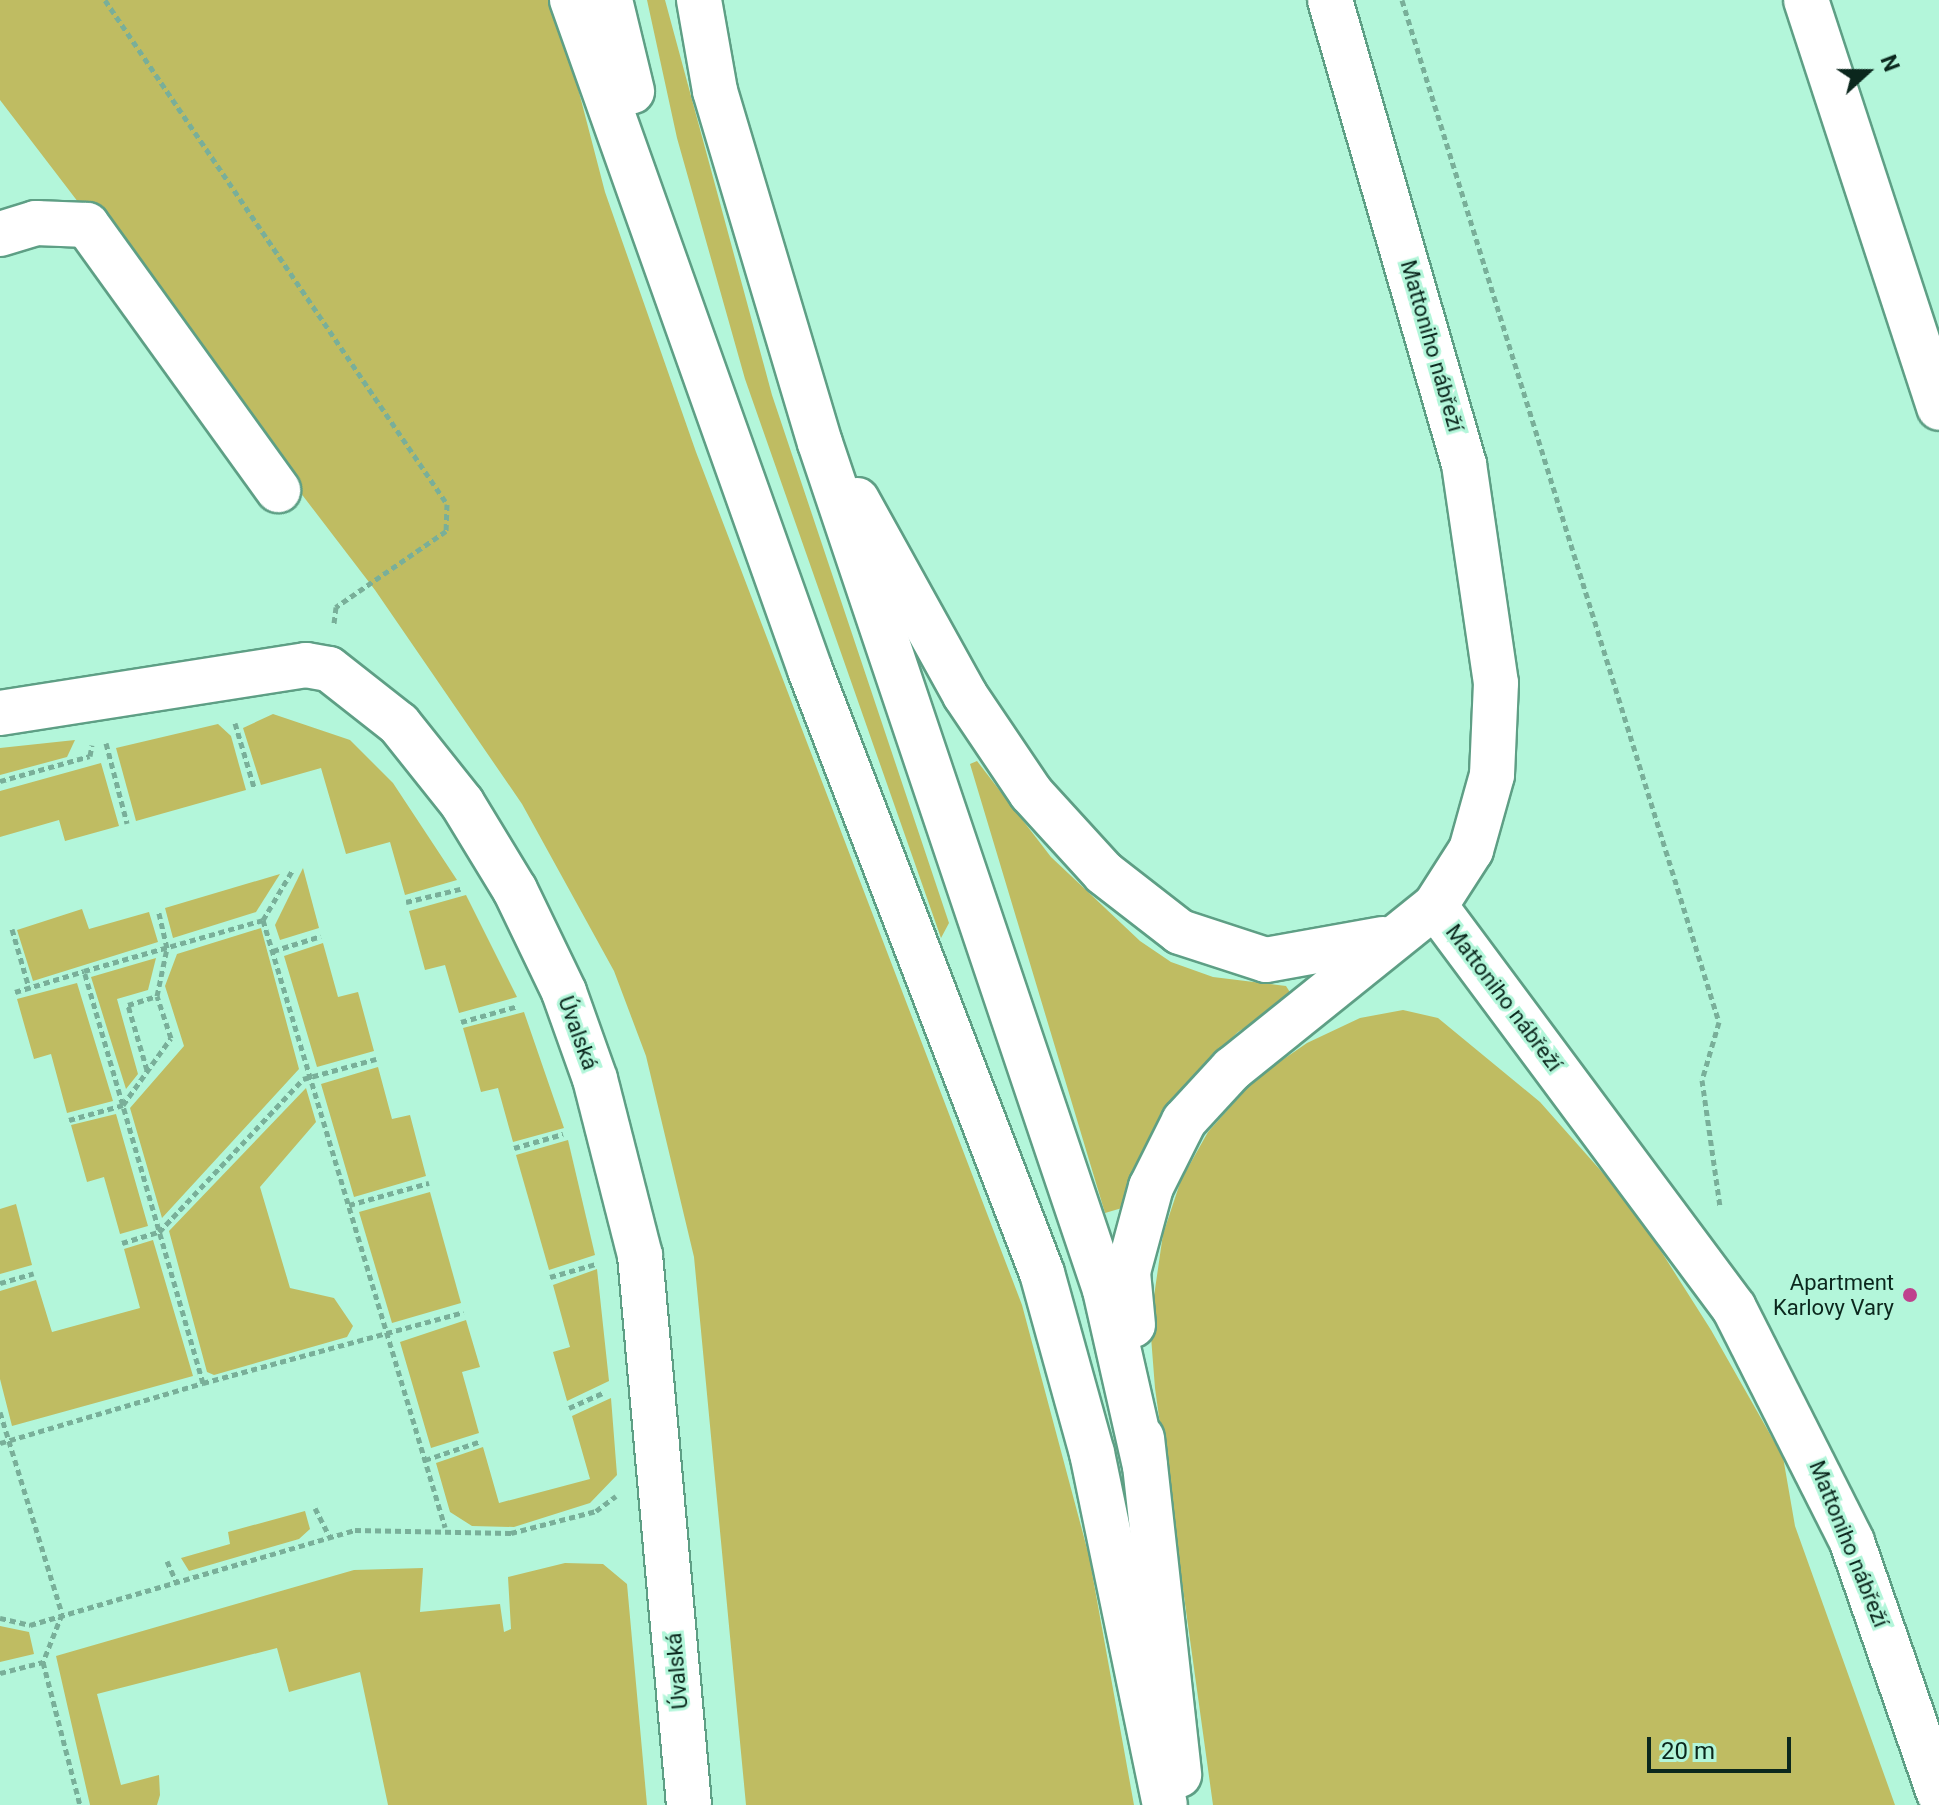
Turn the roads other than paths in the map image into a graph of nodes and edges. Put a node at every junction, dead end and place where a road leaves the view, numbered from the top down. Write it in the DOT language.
graph roads {
  1 [pos="572,0"];
  2 [pos="610,0"];
  3 [pos="699,0"];
  4 [pos="1330,0"];
  5 [pos="1806,0"];
  6 [pos="0,234"];
  7 [pos="687,315"];
  8 [pos="1939,408"];
  9 [pos="820,443"];
  10 [pos="278,490"];
  11 [pos="0,713"];
  12 [pos="1435,906"];
  13 [pos="1394,937"];
  14 [pos="1145,1466"];
  15 [pos="1939,1793"];
  16 [pos="689,1805"];
  17 [pos="1165,1805"];
  18 [pos="1180,1805"];
  1 -- 7 [label="main road"];
  2 -- 7 [label="main road"];
  3 -- 9 [label="main road"];
  4 -- 12 [label="main road, Mattoniho nábřeží"];
  5 -- 8 [label="main road"];
  6 -- 10 [label="main road"];
  7 -- 17 [label="main road"];
  9 -- 13 [label="main road"];
  9 -- 14 [label="main road"];
  11 -- 16 [label="main road, Úvalská"];
  12 -- 13 [label="main road"];
  12 -- 15 [label="main road, Mattoniho nábřeží"];
  13 -- 14 [label="main road"];
  14 -- 18 [label="main road"];
}
